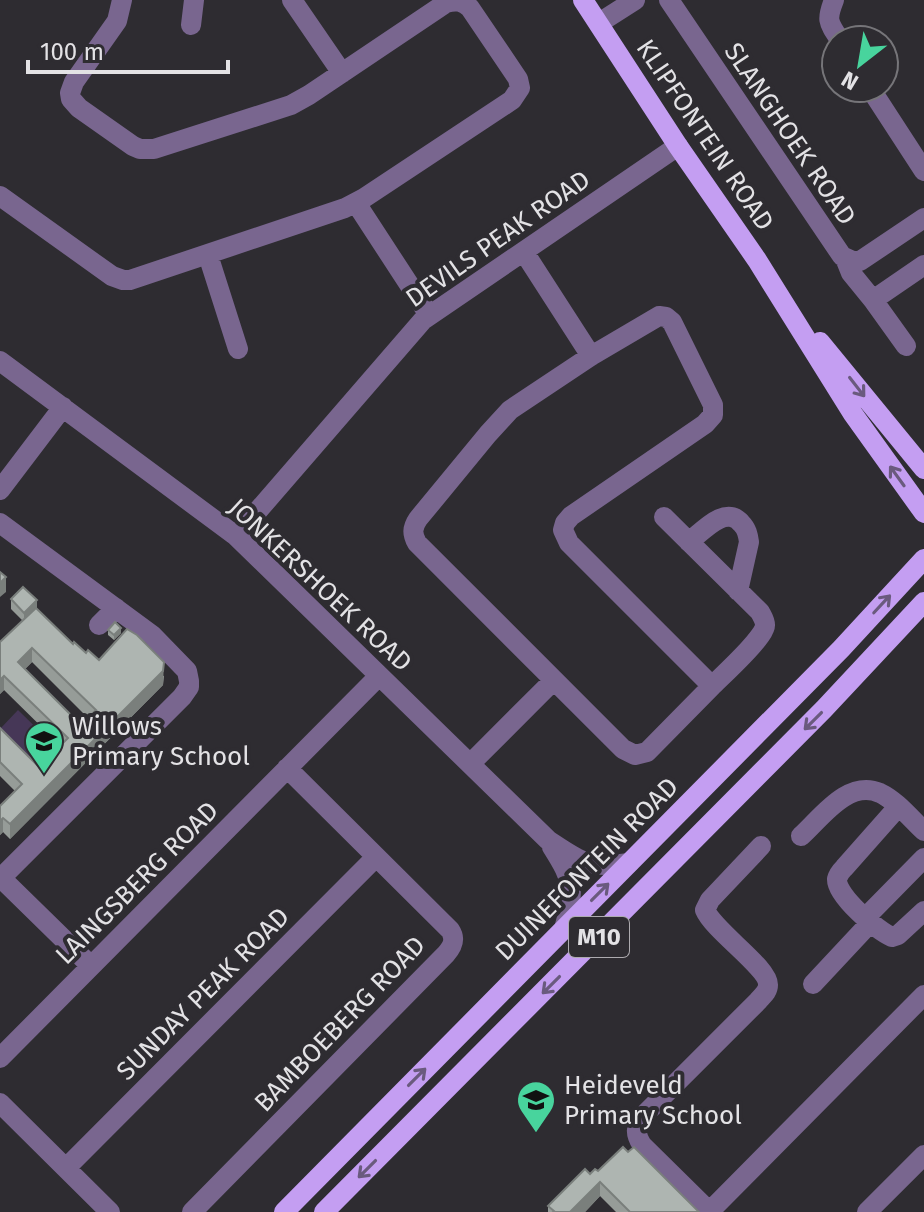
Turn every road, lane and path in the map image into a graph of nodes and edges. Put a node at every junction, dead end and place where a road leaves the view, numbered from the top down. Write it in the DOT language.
graph roads {
  1 [pos="122,0"];
  2 [pos="194,0"];
  3 [pos="292,0"];
  4 [pos="583,0"];
  5 [pos="635,0"];
  6 [pos="669,0"];
  7 [pos="834,0"];
  8 [pos="599,23"];
  9 [pos="830,24"];
  10 [pos="191,25"];
  11 [pos="342,73"];
  12 [pos="880,104"];
  13 [pos="678,146"];
  14 [pos="924,171"];
  15 [pos="0,196"];
  16 [pos="356,203"];
  17 [pos="924,218"];
  18 [pos="524,252"];
  19 [pos="208,255"];
  20 [pos="845,258"];
  21 [pos="757,260"];
  22 [pos="924,265"];
  23 [pos="873,300"];
  24 [pos="429,315"];
  25 [pos="906,346"];
  26 [pos="238,349"];
  27 [pos="591,356"];
  28 [pos="0,361"];
  29 [pos="63,407"];
  30 [pos="924,469"];
  31 [pos="0,490"];
  32 [pos="924,513"];
  33 [pos="664,517"];
  34 [pos="0,523"];
  35 [pos="236,536"];
  36 [pos="689,542"];
  37 [pos="924,559"];
  38 [pos="738,591"];
  39 [pos="924,602"];
  40 [pos="116,608"];
  41 [pos="99,625"];
  42 [pos="379,676"];
  43 [pos="553,681"];
  44 [pos="712,686"];
  45 [pos="470,764"];
  46 [pos="287,768"];
  47 [pos="898,807"];
  48 [pos="924,831"];
  49 [pos="801,836"];
  50 [pos="548,840"];
  51 [pos="761,846"];
  52 [pos="376,857"];
  53 [pos="924,858"];
  54 [pos="629,863"];
  55 [pos="0,879"];
  56 [pos="924,911"];
  57 [pos="868,920"];
  58 [pos="564,929"];
  59 [pos="91,966"];
  60 [pos="813,984"];
  61 [pos="924,995"];
  62 [pos="0,1058"];
  63 [pos="0,1103"];
  64 [pos="924,1155"];
  65 [pos="66,1168"];
  66 [pos="110,1212"];
  67 [pos="192,1212"];
  68 [pos="284,1212"];
  69 [pos="324,1212"];
  70 [pos="710,1212"];
  71 [pos="867,1212"];
  1 -- 11 [label="street"];
  2 -- 10 [label="street"];
  3 -- 11 [label="street"];
  4 -- 8 [label="main road, KLIPFONTEIN ROAD"];
  5 -- 8 [label="street"];
  6 -- 20 [label="street, SLANGHOEK ROAD"];
  7 -- 9 [label="street"];
  8 -- 13 [label="main road, KLIPFONTEIN ROAD"];
  11 -- 16 [label="street"];
  12 -- 14 [label="street"];
  13 -- 18 [label="street, DEVILS PEAK ROAD"];
  13 -- 21 [label="main road, KLIPFONTEIN ROAD"];
  15 -- 19 [label="street"];
  16 -- 19 [label="street"];
  16 -- 24 [label="street"];
  17 -- 20 [label="street, SLANGHOEK ROAD"];
  18 -- 24 [label="street, DEVILS PEAK ROAD"];
  18 -- 27 [label="street"];
  19 -- 26 [label="street"];
  20 -- 23 [label="street"];
  21 -- 30 [label="main road, KLIPFONTEIN ROAD, one-way"];
  32 -- 21 [label="main road, KLIPFONTEIN ROAD, one-way"];
  22 -- 23 [label="street"];
  23 -- 25 [label="street"];
  24 -- 35 [label="street, DEVILS PEAK ROAD"];
  27 -- 43 [label="street"];
  27 -- 44 [label="street"];
  28 -- 29 [label="street, JONKERSHOEK ROAD"];
  29 -- 31 [label="street"];
  29 -- 35 [label="street, JONKERSHOEK ROAD"];
  33 -- 36 [label="street"];
  34 -- 40 [label="street"];
  35 -- 42 [label="street, JONKERSHOEK ROAD"];
  36 -- 38 [label="street"];
  36 -- 38 [label="street"];
  54 -- 37 [label="main road, DUINEFONTEIN ROAD / M10, one-way"];
  38 -- 44 [label="street"];
  39 -- 69 [label="main road, M10, one-way"];
  40 -- 41 [label="street"];
  40 -- 55 [label="street"];
  42 -- 45 [label="street, JONKERSHOEK ROAD"];
  42 -- 46 [label="street, LAINGSBERG ROAD"];
  43 -- 44 [label="street"];
  43 -- 45 [label="street"];
  45 -- 50 [label="street, JONKERSHOEK ROAD"];
  46 -- 52 [label="street, BAMBOEBERG ROAD"];
  46 -- 59 [label="street, LAINGSBERG ROAD"];
  47 -- 48 [label="street"];
  47 -- 49 [label="street"];
  47 -- 57 [label="street"];
  50 -- 54 [label="street, JONKERSHOEK ROAD"];
  50 -- 58 [label="street, JONKERSHOEK ROAD"];
  51 -- 70 [label="street"];
  52 -- 65 [label="street, SUNDAY PEAK ROAD"];
  52 -- 67 [label="street, BAMBOEBERG ROAD"];
  53 -- 57 [label="street"];
  58 -- 54 [label="main road, DUINEFONTEIN ROAD / M10, one-way"];
  55 -- 59 [label="street"];
  56 -- 57 [label="street"];
  57 -- 60 [label="street"];
  68 -- 58 [label="main road, DUINEFONTEIN ROAD / M10, one-way"];
  59 -- 62 [label="street, LAINGSBERG ROAD"];
  61 -- 70 [label="street"];
  63 -- 65 [label="street"];
  64 -- 71 [label="street"];
  65 -- 66 [label="street"];
}
